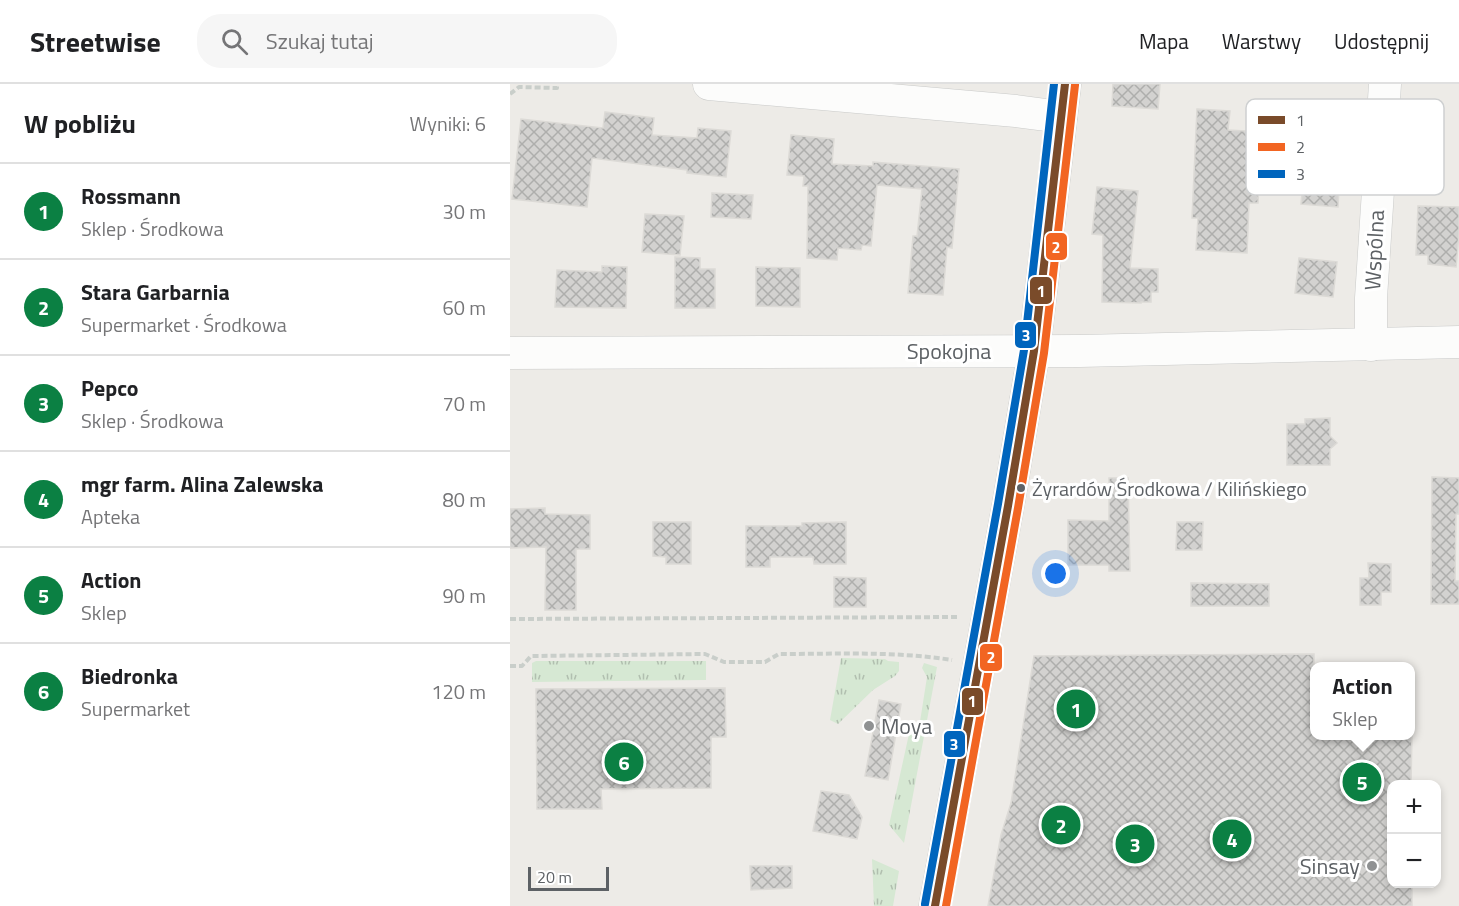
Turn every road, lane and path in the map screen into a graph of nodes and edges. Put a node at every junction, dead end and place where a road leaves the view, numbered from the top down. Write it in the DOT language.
graph roads {
  1 [pos="557,84"];
  2 [pos="709,84"];
  3 [pos="1065,84"];
  4 [pos="1384,84"];
  5 [pos="510,94"];
  6 [pos="1383,99"];
  7 [pos="1061,117"];
  8 [pos="1377,195"];
  9 [pos="1459,342"];
  10 [pos="1371,345"];
  11 [pos="1034,351"];
  12 [pos="510,353"];
  13 [pos="964,617"];
  14 [pos="510,619"];
  15 [pos="955,661"];
  16 [pos="510,666"];
  17 [pos="935,906"];
  1 -- 5 [label="path"];
  2 -- 7 [label="street"];
  3 -- 7 [label="street"];
  4 -- 6 [label="street, Wspólna"];
  7 -- 11 [label="street"];
  8 -- 10 [label="street, Wspólna"];
  9 -- 10 [label="street, Spokojna"];
  10 -- 11 [label="street, Spokojna"];
  11 -- 12 [label="street, Spokojna"];
  11 -- 17 [label="street"];
  13 -- 14 [label="path"];
  15 -- 16 [label="path"];
}
